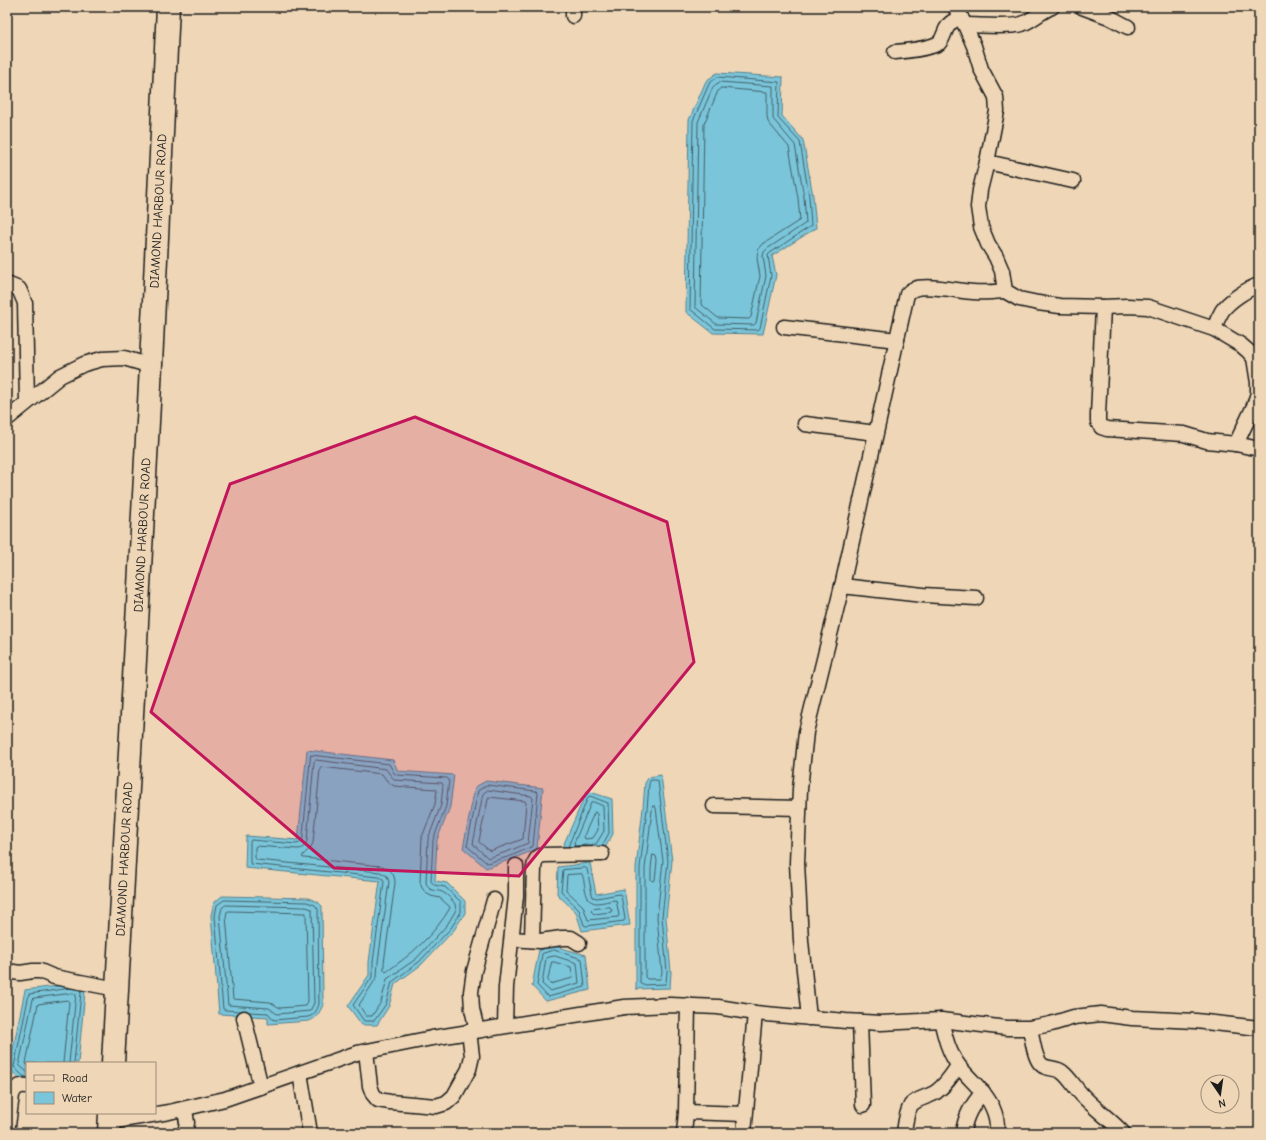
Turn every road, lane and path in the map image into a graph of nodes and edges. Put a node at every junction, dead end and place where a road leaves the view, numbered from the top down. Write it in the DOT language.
graph roads {
  1 [pos="168,7"];
  2 [pos="1052,7"];
  3 [pos="1082,7"];
  4 [pos="960,16"];
  5 [pos="1128,27"];
  6 [pos="895,52"];
  7 [pos="987,162"];
  8 [pos="1073,181"];
  9 [pos="7,284"];
  10 [pos="1259,285"];
  11 [pos="1005,291"];
  12 [pos="1103,307"];
  13 [pos="784,327"];
  14 [pos="1214,329"];
  15 [pos="897,340"];
  16 [pos="151,366"];
  17 [pos="27,402"];
  18 [pos="7,419"];
  19 [pos="805,424"];
  20 [pos="876,433"];
  21 [pos="1236,444"];
  22 [pos="1259,449"];
  23 [pos="842,586"];
  24 [pos="976,598"];
  25 [pos="714,806"];
  26 [pos="799,808"];
  27 [pos="602,854"];
  28 [pos="516,866"];
  29 [pos="494,900"];
  30 [pos="512,939"];
  31 [pos="532,940"];
  32 [pos="579,943"];
  33 [pos="7,971"];
  34 [pos="117,989"];
  35 [pos="688,1006"];
  36 [pos="754,1013"];
  37 [pos="244,1018"];
  38 [pos="809,1018"];
  39 [pos="941,1020"];
  40 [pos="860,1022"];
  41 [pos="504,1025"];
  42 [pos="1030,1028"];
  43 [pos="1259,1028"];
  44 [pos="473,1031"];
  45 [pos="366,1052"];
  46 [pos="113,1062"];
  47 [pos="958,1066"];
  48 [pos="300,1073"];
  49 [pos="26,1086"];
  50 [pos="261,1087"];
  51 [pos="983,1092"];
  52 [pos="863,1105"];
  53 [pos="185,1109"];
  54 [pos="686,1112"];
  55 [pos="746,1114"];
  56 [pos="110,1123"];
  57 [pos="7,1133"];
  58 [pos="185,1133"];
  59 [pos="310,1133"];
  60 [pos="684,1133"];
  61 [pos="744,1133"];
  62 [pos="904,1133"];
  63 [pos="963,1133"];
  64 [pos="998,1133"];
  65 [pos="1123,1133"];
  1 -- 16 [label="highway, DIAMOND HARBOUR ROAD"];
  2 -- 4 [label="street"];
  3 -- 5 [label="street"];
  4 -- 6 [label="street"];
  4 -- 7 [label="street"];
  7 -- 8 [label="street"];
  7 -- 11 [label="street"];
  9 -- 17 [label="street"];
  10 -- 14 [label="street"];
  11 -- 12 [label="street"];
  11 -- 15 [label="street"];
  12 -- 14 [label="street"];
  12 -- 21 [label="street"];
  13 -- 15 [label="street"];
  14 -- 21 [label="street"];
  15 -- 20 [label="street"];
  16 -- 17 [label="street"];
  16 -- 34 [label="highway, DIAMOND HARBOUR ROAD"];
  17 -- 18 [label="street"];
  19 -- 20 [label="street"];
  20 -- 23 [label="street"];
  21 -- 22 [label="street"];
  23 -- 24 [label="street"];
  23 -- 26 [label="street"];
  25 -- 26 [label="street"];
  26 -- 38 [label="street"];
  27 -- 31 [label="street"];
  28 -- 30 [label="street"];
  29 -- 44 [label="street"];
  30 -- 31 [label="street"];
  30 -- 41 [label="street"];
  31 -- 32 [label="street"];
  33 -- 34 [label="street"];
  34 -- 46 [label="highway, DIAMOND HARBOUR ROAD"];
  35 -- 36 [label="street"];
  35 -- 41 [label="street"];
  35 -- 54 [label="street"];
  36 -- 38 [label="street"];
  36 -- 55 [label="street"];
  37 -- 50 [label="street"];
  38 -- 40 [label="street"];
  39 -- 40 [label="street"];
  39 -- 42 [label="street"];
  39 -- 47 [label="street"];
  40 -- 52 [label="street"];
  41 -- 44 [label="street"];
  42 -- 43 [label="street"];
  42 -- 65 [label="street"];
  44 -- 45 [label="street"];
  44 -- 45 [label="street"];
  45 -- 48 [label="street"];
  47 -- 51 [label="street"];
  47 -- 62 [label="street"];
  48 -- 50 [label="street"];
  48 -- 59 [label="street"];
  49 -- 57 [label="street"];
  50 -- 53 [label="street"];
  51 -- 63 [label="street"];
  51 -- 64 [label="street"];
  53 -- 56 [label="street"];
  53 -- 58 [label="street"];
  54 -- 55 [label="street"];
  54 -- 60 [label="street"];
  55 -- 61 [label="street"];
}
